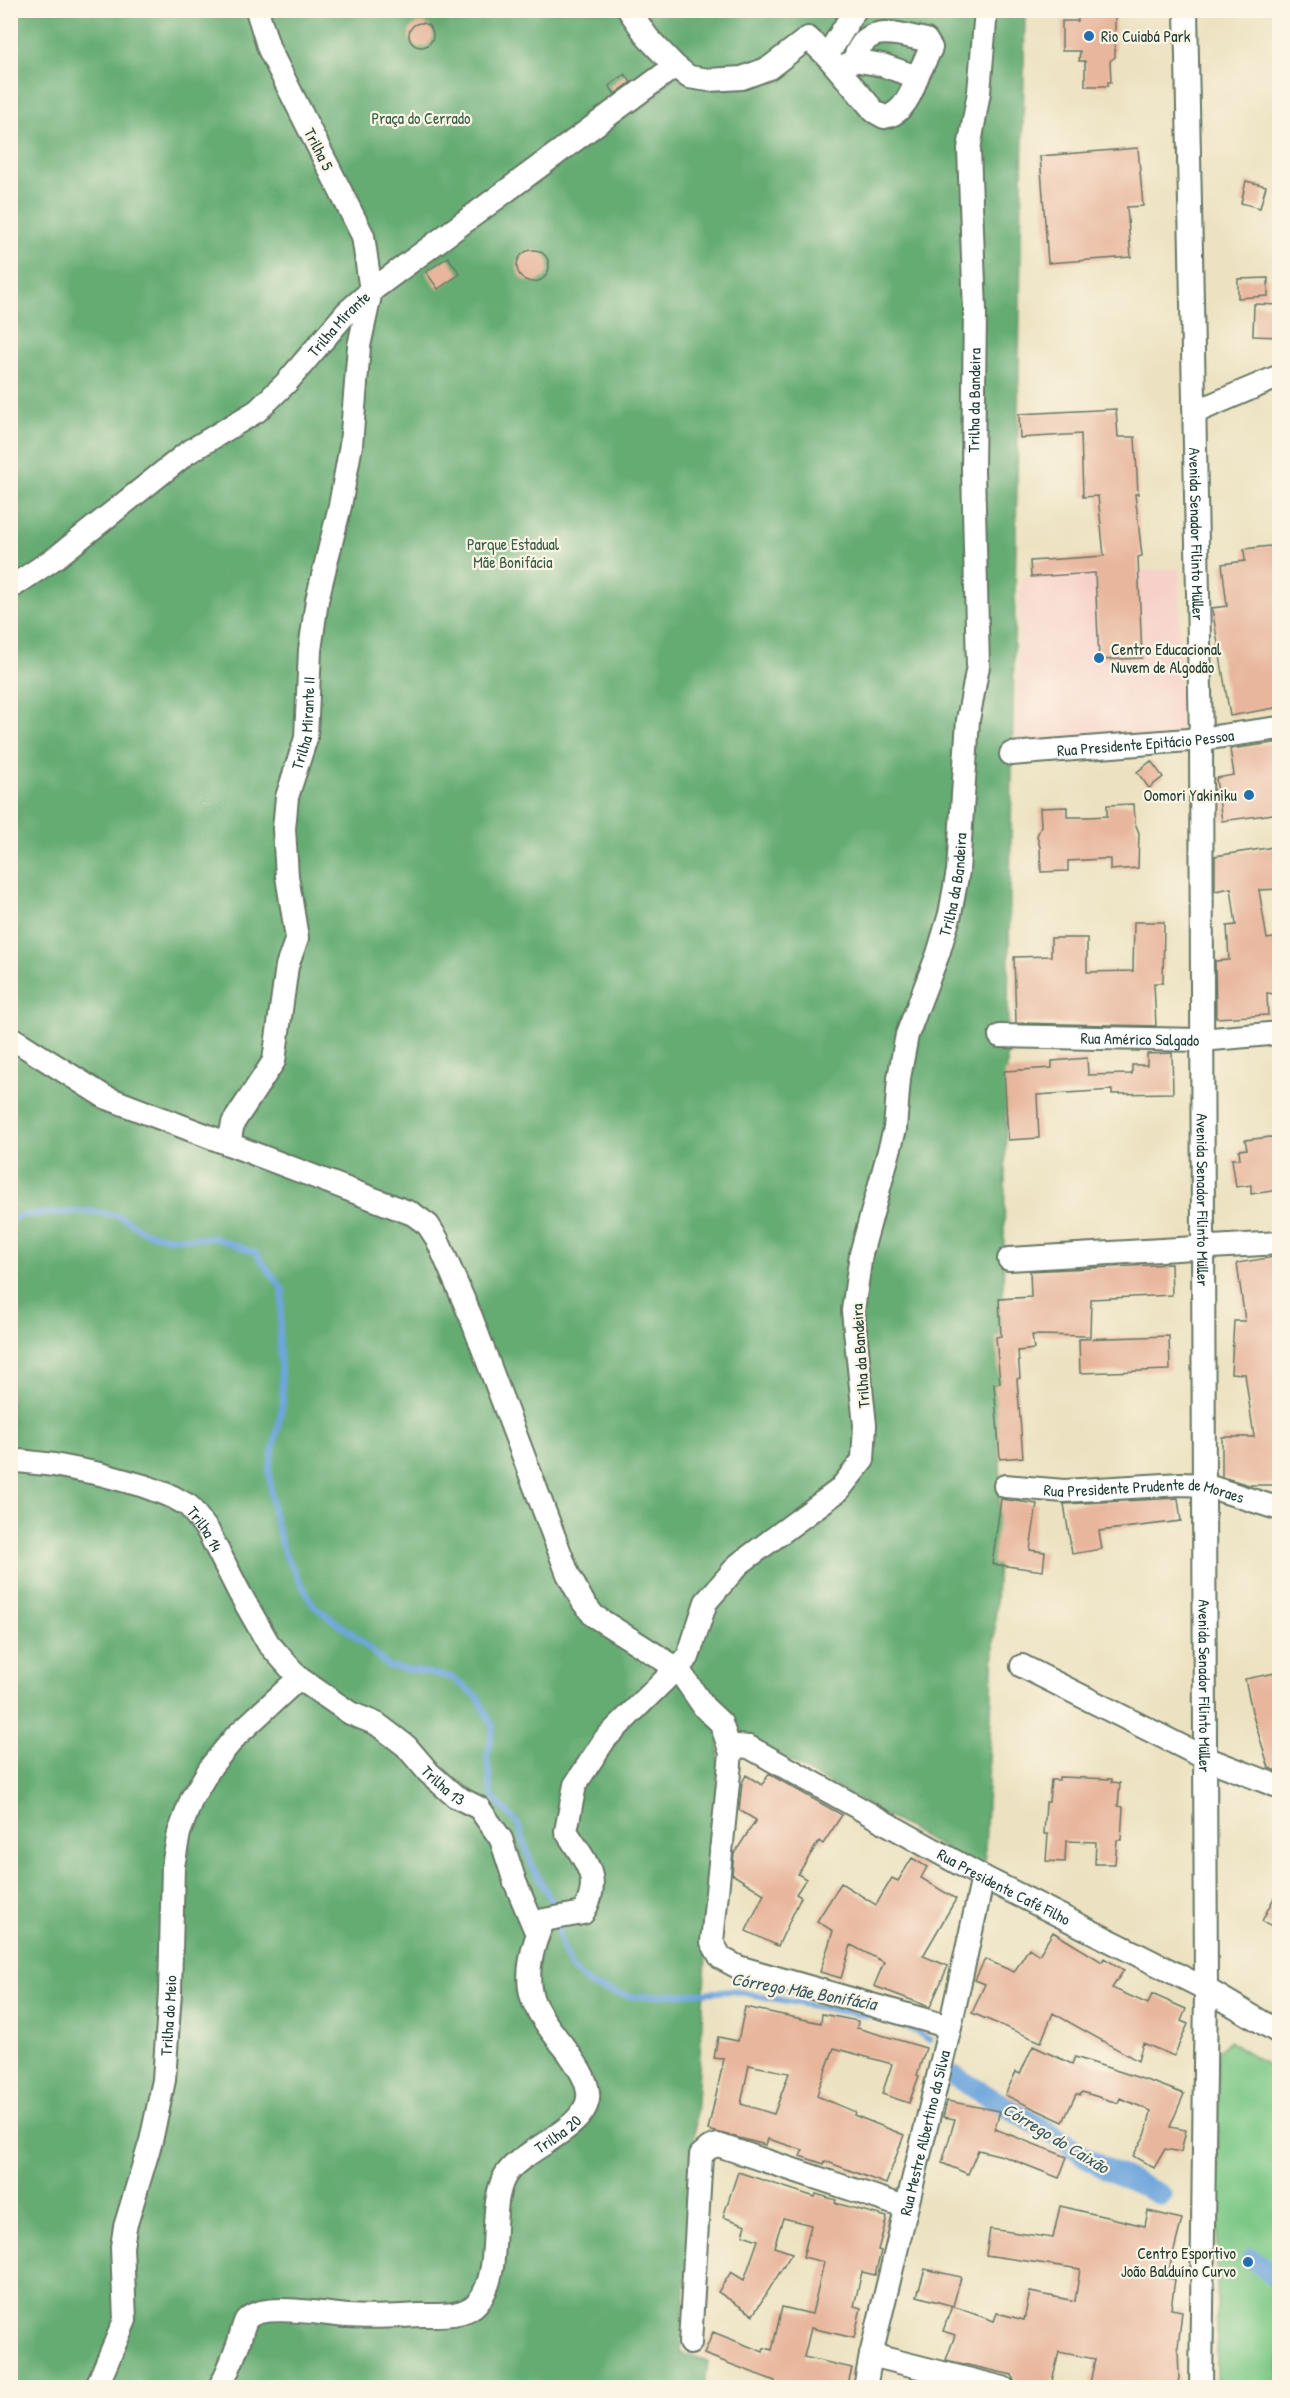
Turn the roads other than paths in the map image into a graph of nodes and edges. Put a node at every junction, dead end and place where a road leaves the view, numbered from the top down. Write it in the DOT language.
graph roads {
  1 [pos="257,10"];
  2 [pos="629,10"];
  3 [pos="855,10"];
  4 [pos="986,10"];
  5 [pos="1186,10"];
  6 [pos="840,62"];
  7 [pos="675,66"];
  8 [pos="917,77"];
  9 [pos="371,291"];
  10 [pos="1280,375"];
  11 [pos="1195,412"];
  12 [pos="10,588"];
  13 [pos="1280,728"];
  14 [pos="1201,739"];
  15 [pos="1011,754"];
  16 [pos="1280,1033"];
  17 [pos="1000,1036"];
  18 [pos="10,1037"];
  19 [pos="1201,1040"];
  20 [pos="229,1144"];
  21 [pos="1280,1243"];
  22 [pos="1202,1247"];
  23 [pos="1010,1259"];
  24 [pos="10,1460"];
  25 [pos="1204,1485"];
  26 [pos="1005,1486"];
  27 [pos="1280,1509"];
  28 [pos="1022,1666"];
  29 [pos="678,1669"];
  30 [pos="299,1678"];
  31 [pos="731,1753"];
  32 [pos="1205,1758"];
  33 [pos="1280,1787"];
  34 [pos="983,1878"];
  35 [pos="540,1927"];
  36 [pos="1206,1989"];
  37 [pos="950,2028"];
  38 [pos="1280,2033"];
  39 [pos="905,2207"];
  40 [pos="690,2343"];
  41 [pos="871,2355"];
  42 [pos="96,2388"];
  43 [pos="219,2388"];
  44 [pos="865,2388"];
  45 [pos="1003,2388"];
  46 [pos="1201,2388"];
  1 -- 9 [label="street, Trilha 5"];
  2 -- 7 [label="street"];
  3 -- 6 [label="street"];
  4 -- 29 [label="street, Trilha da Bandeira"];
  5 -- 11 [label="street, Avenida Senador Filinto Müller"];
  6 -- 7 [label="street"];
  6 -- 8 [label="street"];
  6 -- 8 [label="street"];
  6 -- 8 [label="street"];
  7 -- 9 [label="street, Trilha Mirante"];
  9 -- 12 [label="street, Trilha Mirante"];
  9 -- 20 [label="street, Trilha Mirante II"];
  10 -- 11 [label="street"];
  11 -- 14 [label="street, Avenida Senador Filinto Müller"];
  13 -- 14 [label="street, Rua Presidente Epitácio Pessoa"];
  14 -- 15 [label="street, Rua Presidente Epitácio Pessoa"];
  14 -- 19 [label="street, Avenida Senador Filinto Müller"];
  16 -- 19 [label="street, Rua Américo Salgado"];
  17 -- 19 [label="street, Rua Américo Salgado"];
  18 -- 20 [label="street"];
  19 -- 22 [label="street, Avenida Senador Filinto Müller"];
  20 -- 29 [label="street"];
  21 -- 22 [label="street"];
  22 -- 23 [label="street"];
  22 -- 25 [label="street, Avenida Senador Filinto Müller"];
  24 -- 30 [label="street, Trilha 14"];
  25 -- 26 [label="street, Rua Presidente Prudente de Moraes"];
  25 -- 27 [label="street, Rua Presidente Prudente de Moraes"];
  25 -- 32 [label="street, Avenida Senador Filinto Müller"];
  28 -- 32 [label="street"];
  29 -- 31 [label="street"];
  29 -- 35 [label="street"];
  30 -- 35 [label="street, Trilha 13"];
  30 -- 42 [label="street, Trilha do Meio"];
  31 -- 34 [label="street, Rua Presidente Café Filho"];
  31 -- 37 [label="street"];
  32 -- 33 [label="street"];
  32 -- 36 [label="street, Avenida Senador Filinto Müller"];
  34 -- 36 [label="street, Rua Presidente Café Filho"];
  34 -- 37 [label="street, Rua Mestre Albertino da Silva"];
  35 -- 43 [label="street, Trilha 20"];
  36 -- 38 [label="street, Rua Presidente Café Filho"];
  36 -- 46 [label="street, Avenida Senador Filinto Müller"];
  37 -- 39 [label="street, Rua Mestre Albertino da Silva"];
  39 -- 40 [label="street"];
  39 -- 41 [label="street, Rua Mestre Albertino da Silva"];
  41 -- 44 [label="street, Rua Mestre Albertino da Silva"];
  41 -- 45 [label="street"];
}
